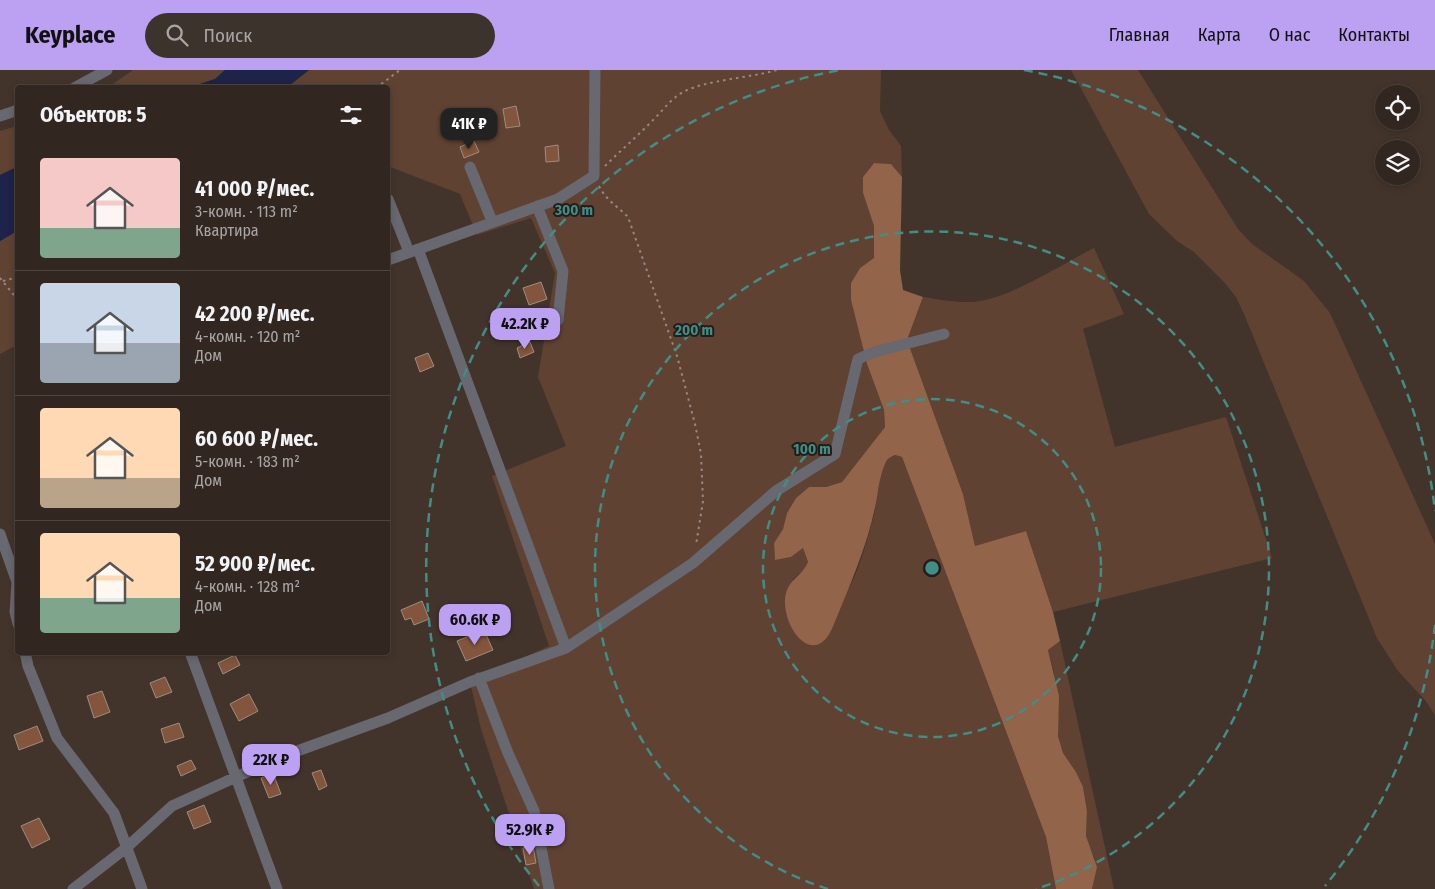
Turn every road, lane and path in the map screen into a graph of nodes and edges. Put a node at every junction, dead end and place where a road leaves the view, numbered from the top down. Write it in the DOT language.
graph roads {
  1 [pos="107,70"];
  2 [pos="400,70"];
  3 [pos="595,70"];
  4 [pos="777,70"];
  5 [pos="80,85"];
  6 [pos="380,85"];
  7 [pos="15,111"];
  8 [pos="0,116"];
  9 [pos="470,167"];
  10 [pos="594,176"];
  11 [pos="390,203"];
  12 [pos="537,206"];
  13 [pos="492,221"];
  14 [pos="414,251"];
  15 [pos="390,259"];
  16 [pos="0,278"];
  17 [pos="15,278"];
  18 [pos="3,282"];
  19 [pos="15,296"];
  20 [pos="558,320"];
  21 [pos="944,334"];
  22 [pos="0,534"];
  23 [pos="693,563"];
  24 [pos="15,576"];
  25 [pos="566,648"];
  26 [pos="26,655"];
  27 [pos="191,655"];
  28 [pos="479,678"];
  29 [pos="237,777"];
  30 [pos="126,848"];
  31 [pos="73,889"];
  32 [pos="142,889"];
  33 [pos="277,889"];
  34 [pos="549,889"];
  1 -- 5 [label="street"];
  2 -- 6 [label="path"];
  3 -- 10 [label="street"];
  4 -- 10 [label="path"];
  7 -- 8 [label="street"];
  9 -- 13 [label="street"];
  10 -- 12 [label="street"];
  10 -- 23 [label="path"];
  11 -- 14 [label="street"];
  12 -- 13 [label="street"];
  12 -- 20 [label="street"];
  13 -- 14 [label="street"];
  14 -- 15 [label="street"];
  14 -- 25 [label="street"];
  16 -- 18 [label="path"];
  17 -- 18 [label="path"];
  18 -- 19 [label="path"];
  21 -- 23 [label="street"];
  22 -- 24 [label="street"];
  23 -- 25 [label="street"];
  25 -- 28 [label="street"];
  26 -- 30 [label="street"];
  27 -- 29 [label="street"];
  28 -- 29 [label="street"];
  28 -- 34 [label="street"];
  29 -- 30 [label="street"];
  29 -- 33 [label="street"];
  30 -- 31 [label="street"];
  30 -- 32 [label="street"];
}
